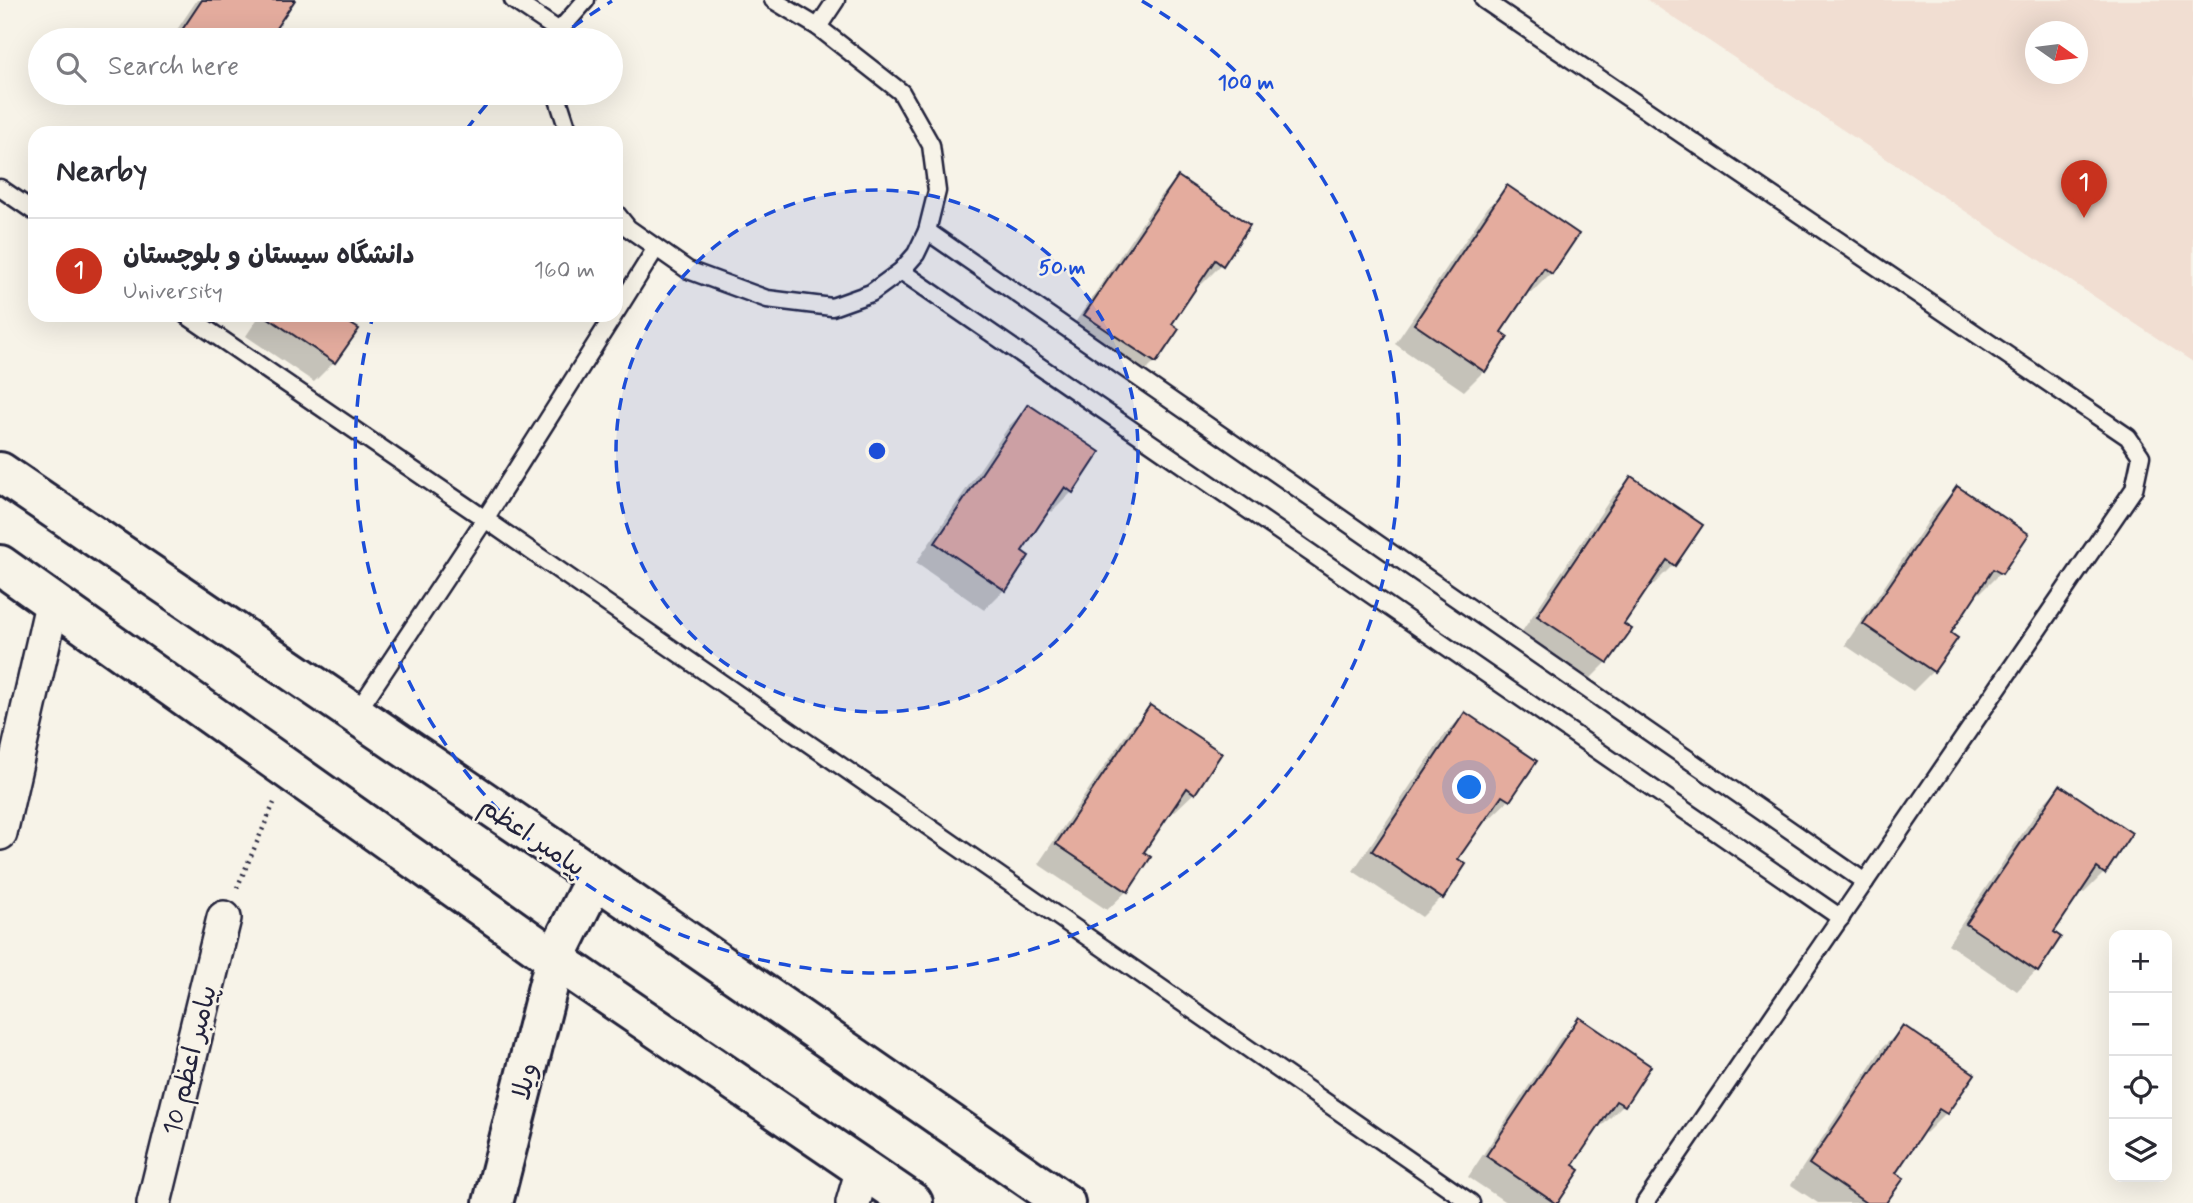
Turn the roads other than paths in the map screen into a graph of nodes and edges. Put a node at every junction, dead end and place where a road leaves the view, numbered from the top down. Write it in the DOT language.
graph roads {
  1 [pos="513,0"];
  2 [pos="586,0"];
  3 [pos="773,0"];
  4 [pos="836,0"];
  5 [pos="1484,0"];
  6 [pos="818,27"];
  7 [pos="548,28"];
  8 [pos="564,28"];
  9 [pos="560,105"];
  10 [pos="567,126"];
  11 [pos="0,188"];
  12 [pos="28,207"];
  13 [pos="623,222"];
  14 [pos="927,231"];
  15 [pos="656,248"];
  16 [pos="901,271"];
  17 [pos="623,301"];
  18 [pos="196,322"];
  19 [pos="610,322"];
  20 [pos="0,472"];
  21 [pos="485,519"];
  22 [pos="0,565"];
  23 [pos="53,600"];
  24 [pos="355,715"];
  25 [pos="0,833"];
  26 [pos="596,878"];
  27 [pos="1865,882"];
  28 [pos="224,918"];
  29 [pos="1841,918"];
  30 [pos="555,959"];
  31 [pos="858,1186"];
  32 [pos="154,1203"];
  33 [pos="493,1203"];
  34 [pos="912,1203"];
  35 [pos="1065,1203"];
  36 [pos="1471,1203"];
  37 [pos="1645,1203"];
  1 -- 7 [label="lane"];
  2 -- 8 [label="lane"];
  3 -- 6 [label="lane"];
  4 -- 6 [label="lane"];
  5 -- 27 [label="lane"];
  6 -- 14 [label="lane"];
  9 -- 10 [label="lane"];
  11 -- 12 [label="lane"];
  13 -- 15 [label="lane"];
  14 -- 16 [label="lane"];
  14 -- 27 [label="lane"];
  15 -- 16 [label="lane"];
  15 -- 17 [label="lane"];
  16 -- 29 [label="lane"];
  18 -- 21 [label="lane"];
  19 -- 21 [label="lane"];
  20 -- 24 [label="main road, پیامبر اعظم"];
  21 -- 24 [label="lane"];
  21 -- 36 [label="lane"];
  22 -- 23 [label="main road"];
  23 -- 25 [label="street"];
  23 -- 30 [label="main road"];
  24 -- 26 [label="main road, پیامبر اعظم"];
  26 -- 30 [label="main road, ویلا"];
  26 -- 35 [label="main road, پیامبر اعظم"];
  27 -- 29 [label="lane"];
  28 -- 32 [label="street, پیامبر اعظم 10"];
  29 -- 37 [label="lane"];
  30 -- 31 [label="main road"];
  30 -- 33 [label="main road, ویلا"];
  31 -- 34 [label="main road"];
}
